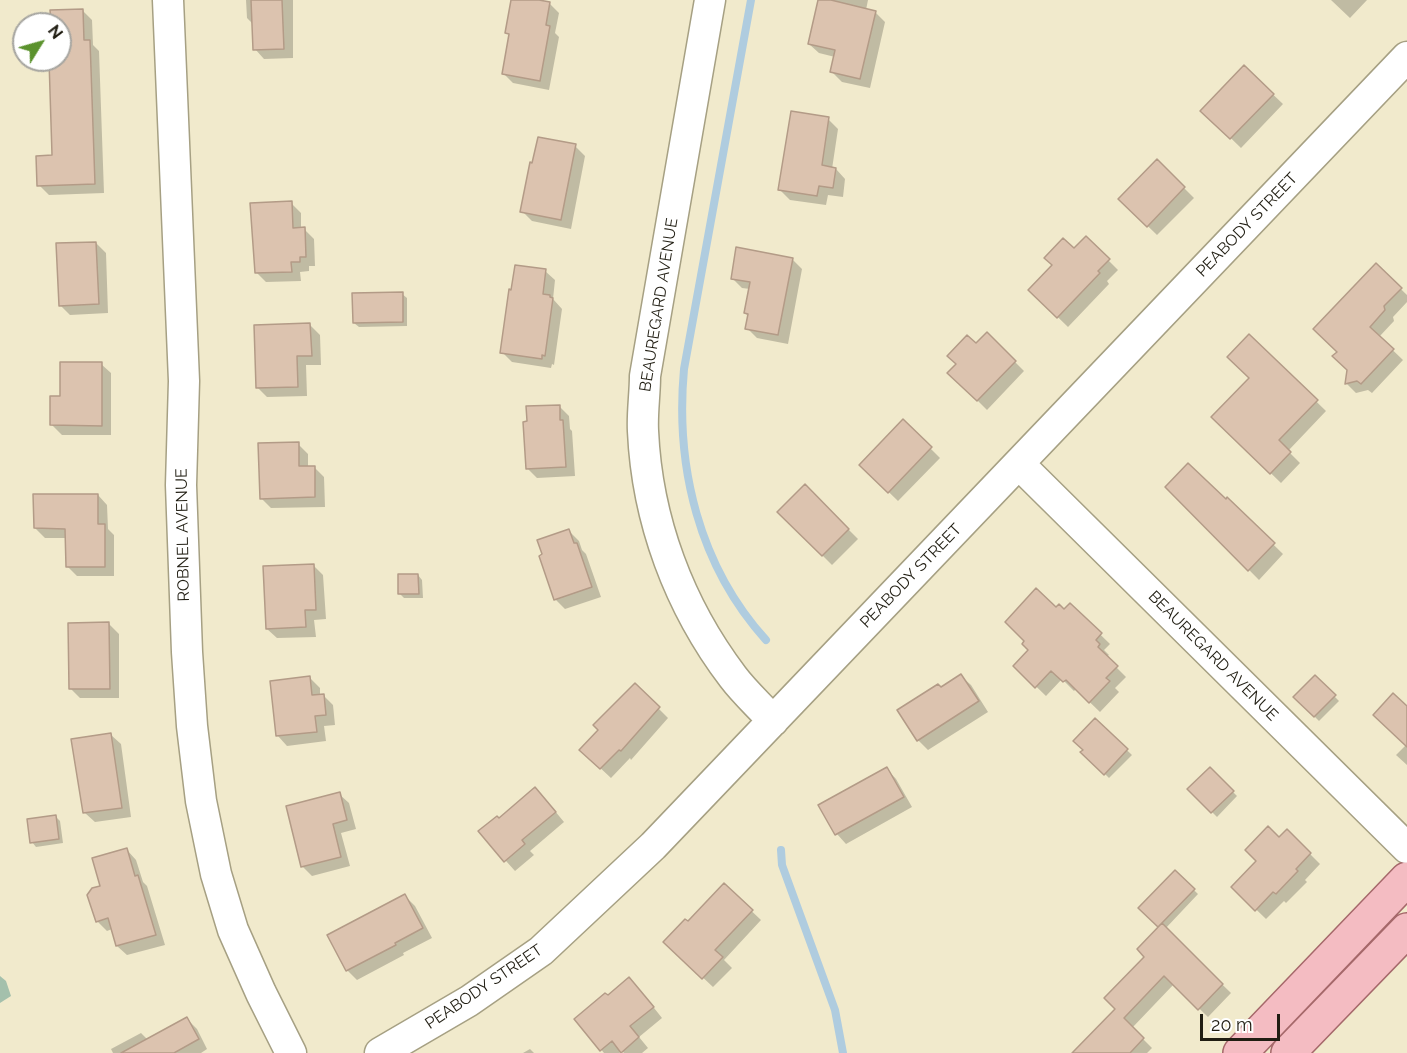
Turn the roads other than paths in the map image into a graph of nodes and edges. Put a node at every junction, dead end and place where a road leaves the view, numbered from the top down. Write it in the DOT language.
graph roads {
  1 [pos="168,0"];
  2 [pos="710,0"];
  3 [pos="1407,57"];
  4 [pos="1019,464"];
  5 [pos="773,721"];
  6 [pos="1407,848"];
  7 [pos="1407,879"];
  8 [pos="1407,930"];
  9 [pos="291,1053"];
  10 [pos="380,1053"];
  11 [pos="1240,1053"];
  12 [pos="1288,1053"];
  1 -- 9 [label="street, ROBNEL AVENUE"];
  2 -- 5 [label="street, BEAUREGARD AVENUE"];
  3 -- 4 [label="street, PEABODY STREET"];
  4 -- 5 [label="street, PEABODY STREET"];
  4 -- 6 [label="street, BEAUREGARD AVENUE"];
  5 -- 10 [label="street, PEABODY STREET"];
  7 -- 11 [label="main road"];
  8 -- 12 [label="main road"];
}
